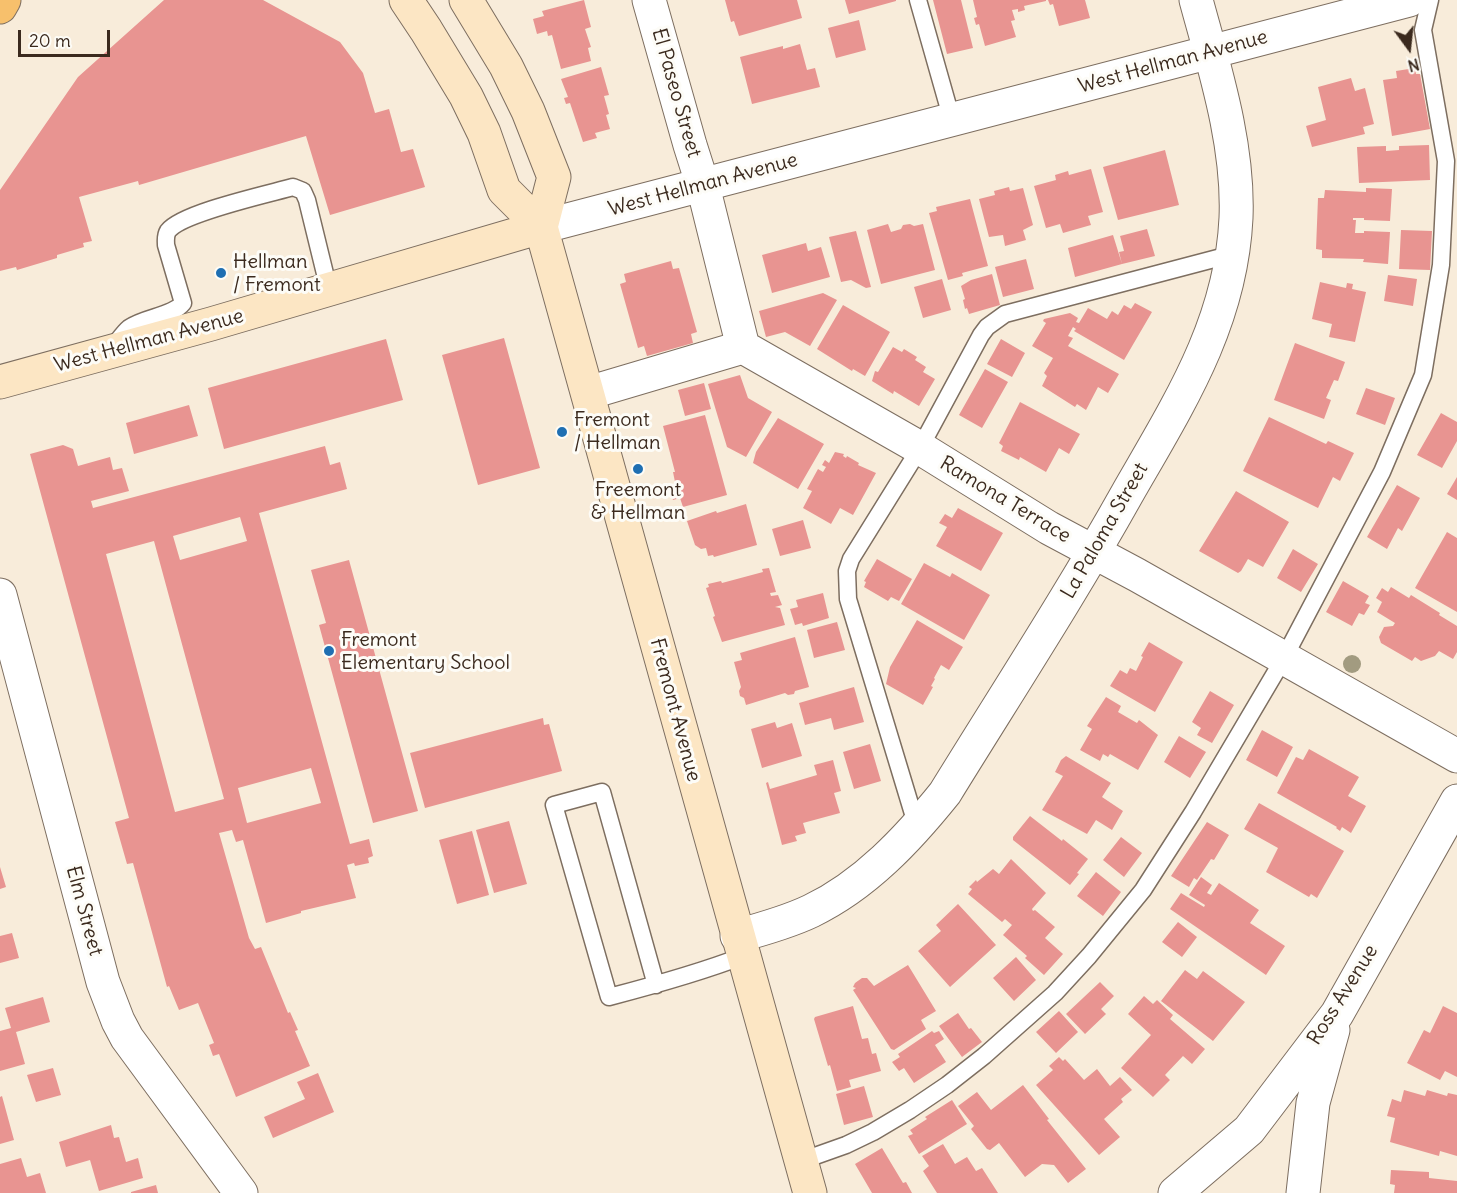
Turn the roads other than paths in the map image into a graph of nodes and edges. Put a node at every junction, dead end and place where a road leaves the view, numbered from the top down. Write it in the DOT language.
graph roads {
  1 [pos="4,0"];
  2 [pos="406,0"];
  3 [pos="466,0"];
  4 [pos="649,0"];
  5 [pos="918,0"];
  6 [pos="1196,0"];
  7 [pos="1409,0"];
  8 [pos="1430,0"];
  9 [pos="0,7"];
  10 [pos="1211,53"];
  11 [pos="952,120"];
  12 [pos="704,186"];
  13 [pos="541,228"];
  14 [pos="1233,254"];
  15 [pos="329,290"];
  16 [pos="744,346"];
  17 [pos="109,352"];
  18 [pos="0,382"];
  19 [pos="588,393"];
  20 [pos="920,448"];
  21 [pos="1094,552"];
  22 [pos="0,595"];
  23 [pos="1284,658"];
  24 [pos="1457,756"];
  25 [pos="1457,801"];
  26 [pos="918,827"];
  27 [pos="740,946"];
  28 [pos="656,985"];
  29 [pos="1337,1014"];
  30 [pos="801,1161"];
  31 [pos="241,1193"];
  32 [pos="810,1193"];
  33 [pos="1175,1193"];
  34 [pos="1303,1193"];
  1 -- 9 [label="highway"];
  2 -- 13 [label="main road, Fremont Avenue"];
  3 -- 13 [label="main road"];
  4 -- 12 [label="street, El Paseo Street"];
  5 -- 11 [label="lane"];
  6 -- 10 [label="street, La Paloma Street"];
  7 -- 10 [label="street, West Hellman Avenue"];
  8 -- 23 [label="lane"];
  10 -- 11 [label="street, West Hellman Avenue"];
  10 -- 14 [label="street, La Paloma Street"];
  11 -- 12 [label="street, West Hellman Avenue"];
  12 -- 13 [label="street, West Hellman Avenue"];
  12 -- 16 [label="street"];
  13 -- 15 [label="main road, West Hellman Avenue"];
  13 -- 19 [label="main road, Fremont Avenue"];
  14 -- 20 [label="lane"];
  14 -- 21 [label="street, La Paloma Street"];
  15 -- 17 [label="main road, West Hellman Avenue"];
  15 -- 17 [label="lane"];
  16 -- 19 [label="street"];
  16 -- 20 [label="street, Ramona Terrace"];
  17 -- 18 [label="main road, West Hellman Avenue"];
  19 -- 27 [label="main road, Fremont Avenue"];
  20 -- 21 [label="street, Ramona Terrace"];
  20 -- 26 [label="lane"];
  21 -- 23 [label="street, Ramona Terrace"];
  21 -- 26 [label="street, La Paloma Street"];
  22 -- 31 [label="street, Elm Street"];
  23 -- 24 [label="street, Ramona Terrace"];
  23 -- 30 [label="lane"];
  25 -- 29 [label="street, Ross Avenue"];
  26 -- 27 [label="street, La Paloma Street"];
  27 -- 28 [label="lane"];
  27 -- 30 [label="main road, Fremont Avenue"];
  28 -- 28 [label="lane"];
  29 -- 33 [label="street, Ross Avenue"];
  29 -- 34 [label="street"];
  30 -- 32 [label="main road, Fremont Avenue"];
}
